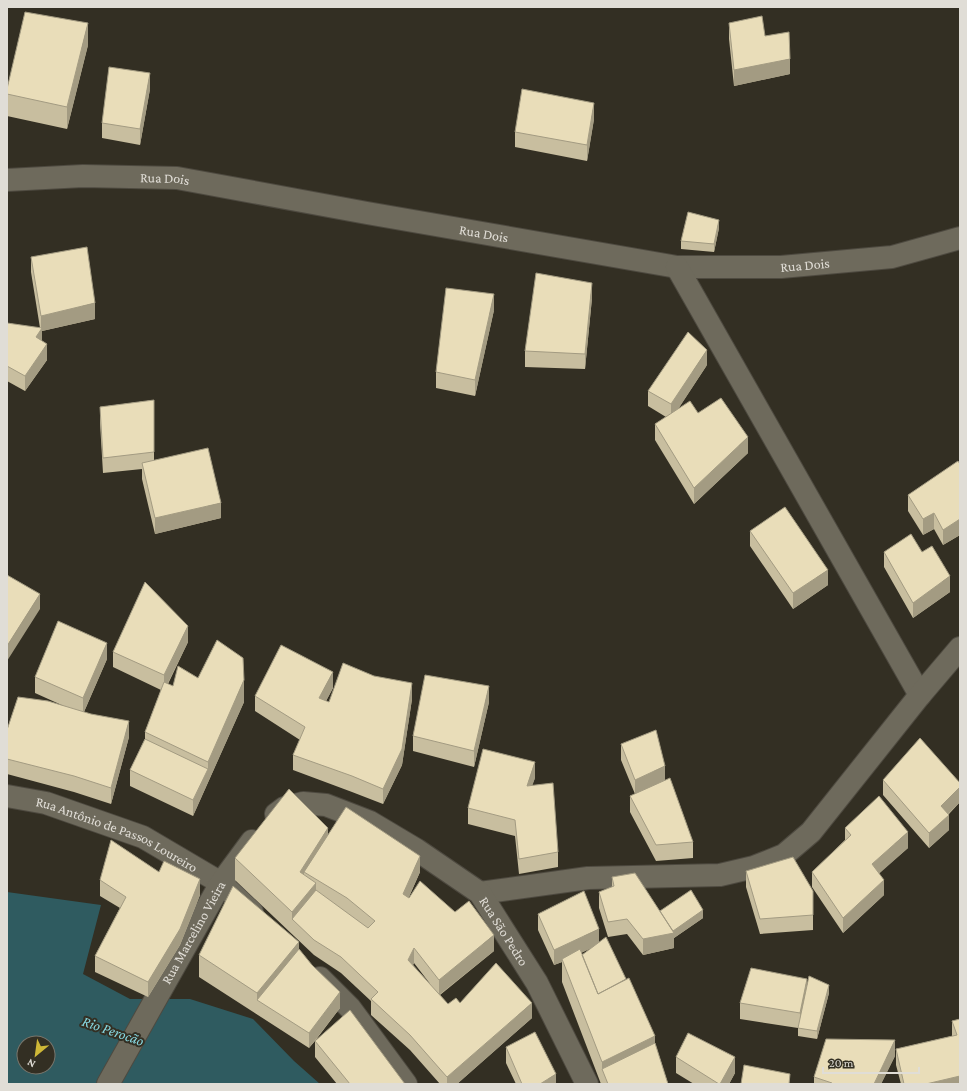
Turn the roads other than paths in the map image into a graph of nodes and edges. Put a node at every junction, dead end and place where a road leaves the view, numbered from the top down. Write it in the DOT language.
graph roads {
  1 [pos="7,180"];
  2 [pos="960,238"];
  3 [pos="677,267"];
  4 [pos="960,648"];
  5 [pos="920,696"];
  6 [pos="7,796"];
  7 [pos="304,804"];
  8 [pos="221,883"];
  9 [pos="480,893"];
  10 [pos="267,926"];
  11 [pos="306,964"];
  12 [pos="108,1084"];
  13 [pos="406,1084"];
  14 [pos="587,1084"];
  1 -- 3 [label="street, Rua Dois"];
  2 -- 3 [label="street, Rua Dois"];
  3 -- 5 [label="street"];
  4 -- 5 [label="street"];
  5 -- 9 [label="street"];
  6 -- 8 [label="street, Rua Antônio de Passos Loureiro"];
  7 -- 8 [label="street, Rua Marcelino Vieira"];
  7 -- 9 [label="street, Rua São Pedro"];
  8 -- 10 [label="street"];
  8 -- 12 [label="street, Rua Marcelino Vieira"];
  9 -- 14 [label="street, Rua São Pedro"];
  11 -- 13 [label="street"];
}
